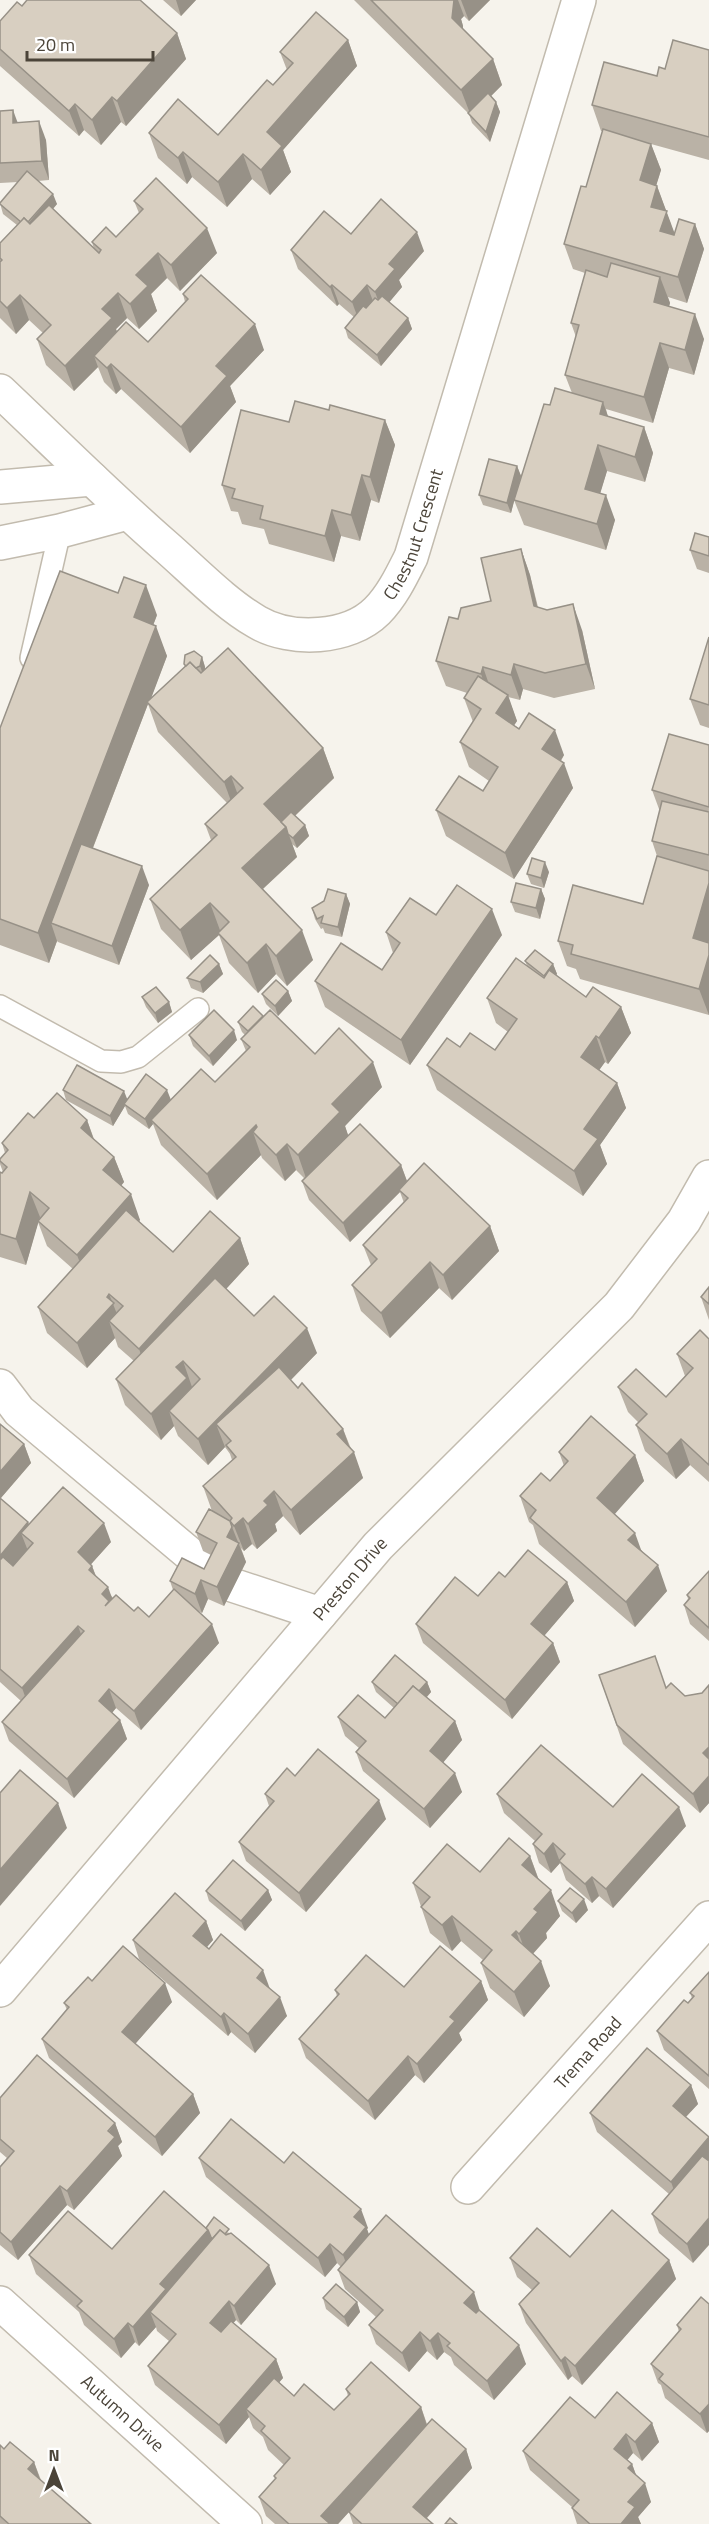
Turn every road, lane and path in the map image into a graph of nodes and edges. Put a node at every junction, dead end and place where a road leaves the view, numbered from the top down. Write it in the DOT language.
graph roads {
  1 [pos="579,0"];
  2 [pos="0,391"];
  3 [pos="92,479"];
  4 [pos="0,487"];
  5 [pos="127,513"];
  6 [pos="60,531"];
  7 [pos="0,543"];
  8 [pos="22,681"];
  9 [pos="0,1006"];
  10 [pos="198,1009"];
  11 [pos="709,1177"];
  12 [pos="0,1386"];
  13 [pos="320,1614"];
  14 [pos="709,1918"];
  15 [pos="0,1990"];
  16 [pos="468,2187"];
  17 [pos="0,2302"];
  18 [pos="245,2524"];
  1 -- 5 [label="street, Chestnut Crescent"];
  2 -- 3 [label="street, Chestnut Crescent"];
  3 -- 4 [label="street"];
  3 -- 5 [label="street, Chestnut Crescent"];
  5 -- 6 [label="street"];
  6 -- 7 [label="street"];
  6 -- 8 [label="lane"];
  9 -- 10 [label="lane"];
  11 -- 13 [label="street, Preston Drive"];
  12 -- 13 [label="street"];
  13 -- 15 [label="street, Preston Drive"];
  14 -- 16 [label="street, Trema Road"];
  17 -- 18 [label="street, Autumn Drive"];
}
